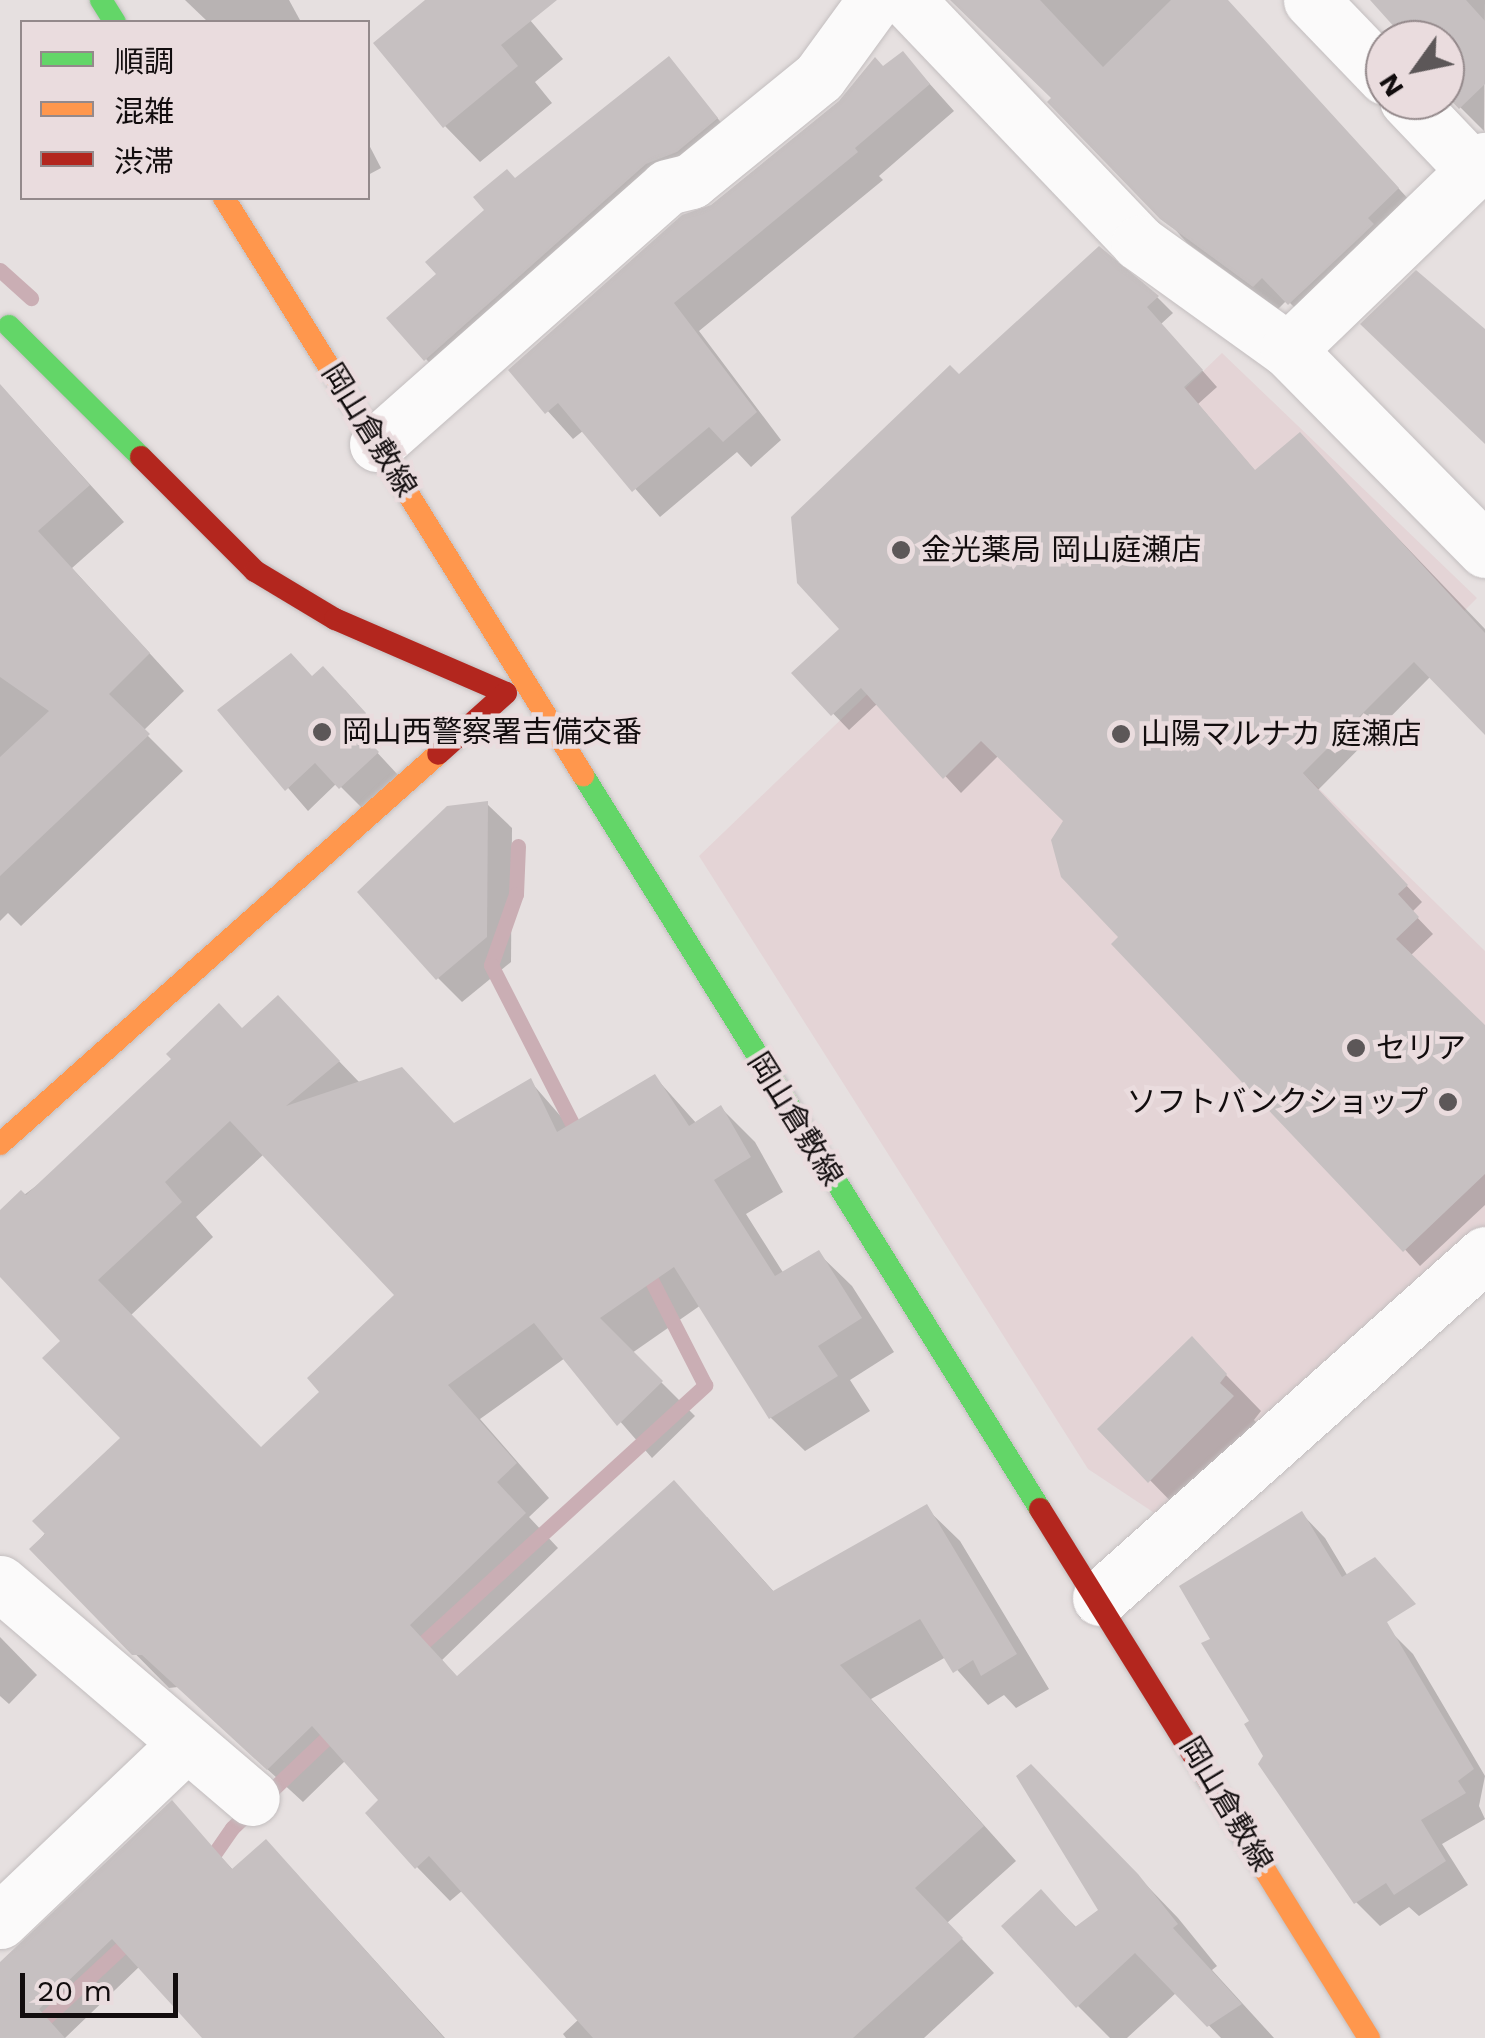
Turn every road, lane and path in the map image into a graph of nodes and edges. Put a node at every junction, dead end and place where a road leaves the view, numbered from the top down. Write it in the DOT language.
graph roads {
  1 [pos="875,0"];
  2 [pos="907,0"];
  3 [pos="1310,0"];
  4 [pos="1365,57"];
  5 [pos="1429,120"];
  6 [pos="1480,165"];
  7 [pos="225,200"];
  8 [pos="3,328"];
  9 [pos="1288,350"];
  10 [pos="377,444"];
  11 [pos="1485,550"];
  12 [pos="514,685"];
  13 [pos="0,1144"];
  14 [pos="1485,1254"];
  15 [pos="0,1583"];
  16 [pos="1100,1598"];
  17 [pos="187,1743"];
  18 [pos="252,1798"];
  19 [pos="0,1920"];
  20 [pos="1350,2030"];
  1 -- 10 [label="street"];
  2 -- 9 [label="street"];
  3 -- 4 [label="street"];
  5 -- 6 [label="street"];
  6 -- 9 [label="street"];
  7 -- 10 [label="main road, 岡山倉敷線"];
  8 -- 12 [label="main road"];
  9 -- 11 [label="street"];
  10 -- 12 [label="main road, 岡山倉敷線"];
  12 -- 13 [label="main road"];
  12 -- 16 [label="main road, 岡山倉敷線"];
  14 -- 16 [label="street"];
  15 -- 17 [label="street"];
  16 -- 20 [label="main road, 岡山倉敷線"];
  17 -- 18 [label="street"];
  17 -- 19 [label="street"];
}
